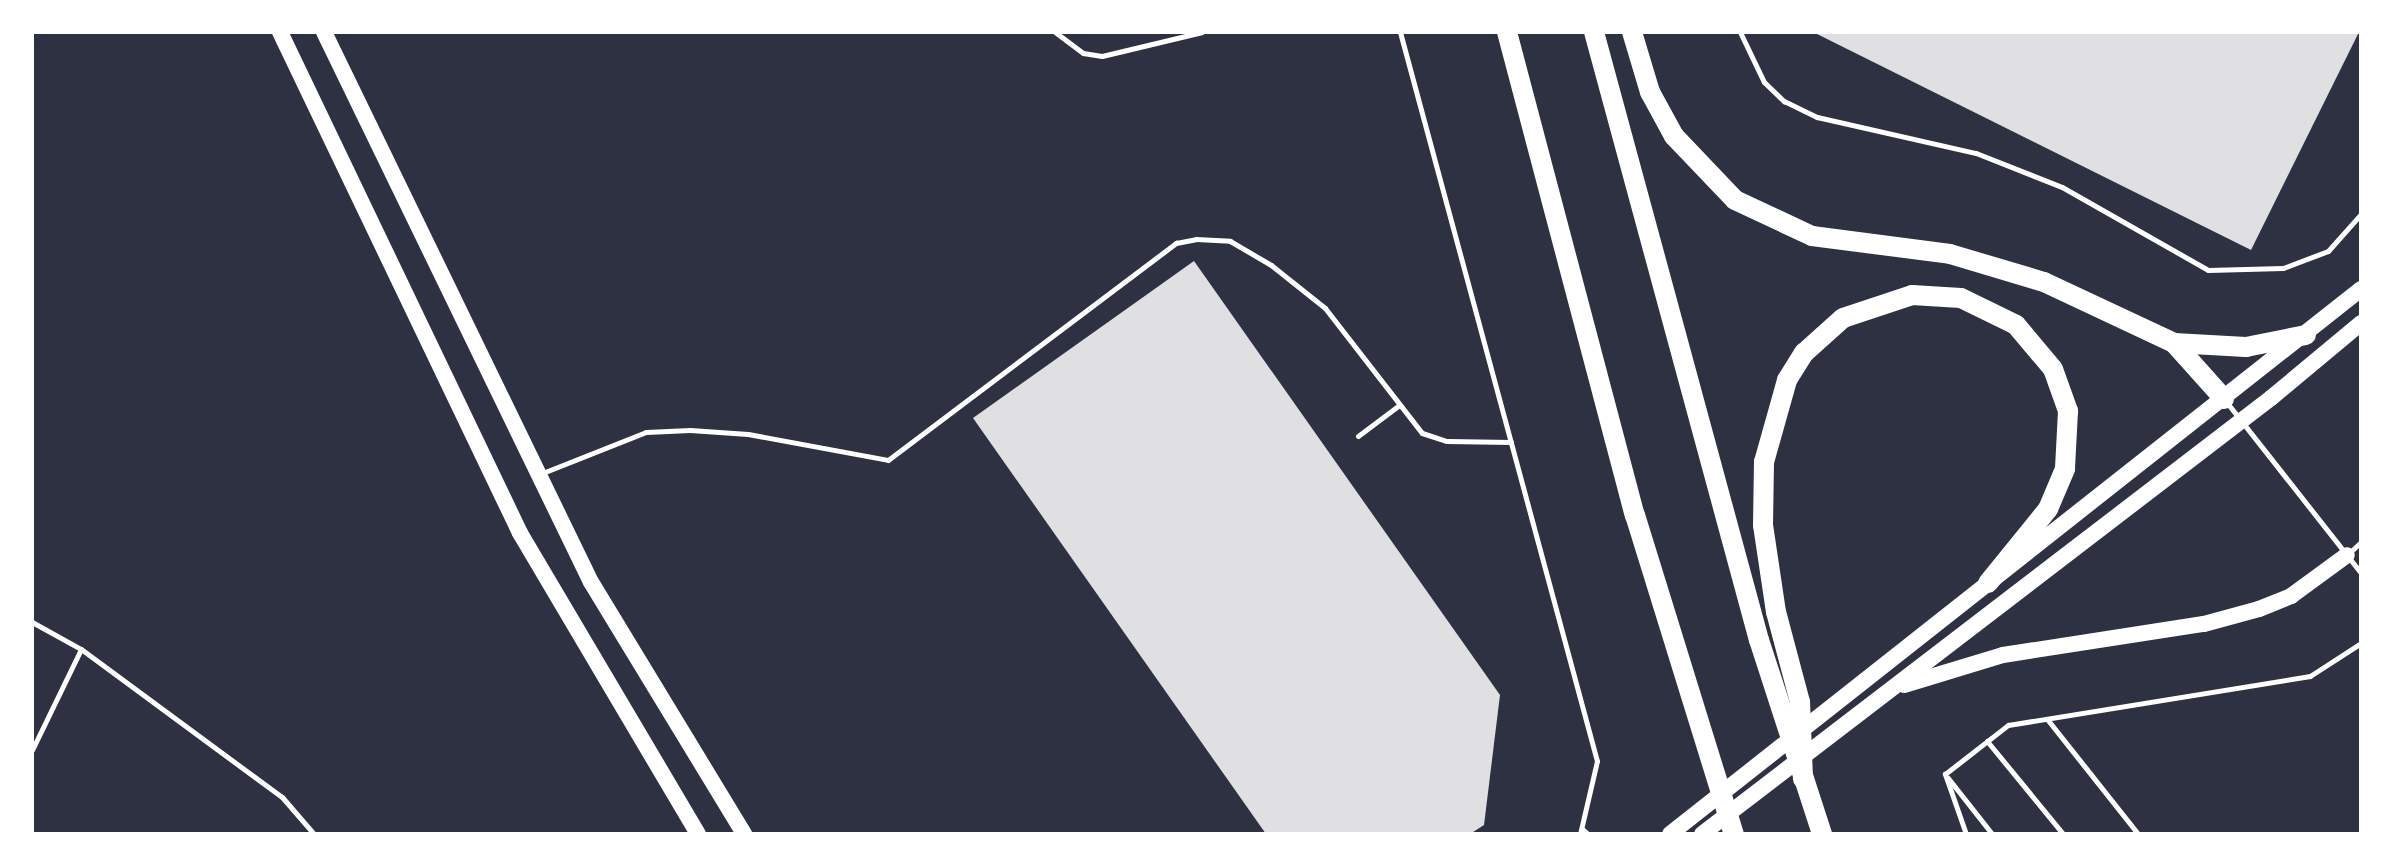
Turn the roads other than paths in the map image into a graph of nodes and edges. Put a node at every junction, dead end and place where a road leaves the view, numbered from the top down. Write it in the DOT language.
graph roads {
  1 [pos="280,32"];
  2 [pos="324,32"];
  3 [pos="1055,32"];
  4 [pos="1202,32"];
  5 [pos="1400,32"];
  6 [pos="1507,32"];
  7 [pos="1594,32"];
  8 [pos="1632,32"];
  9 [pos="1740,32"];
  10 [pos="2361,214"];
  11 [pos="2361,289"];
  12 [pos="2361,323"];
  13 [pos="2306,335"];
  14 [pos="2174,343"];
  15 [pos="2224,399"];
  16 [pos="1398,406"];
  17 [pos="2240,422"];
  18 [pos="1358,436"];
  19 [pos="1511,442"];
  20 [pos="538,475"];
  21 [pos="2361,542"];
  22 [pos="2347,555"];
  23 [pos="2361,573"];
  24 [pos="1988,583"];
  25 [pos="32,622"];
  26 [pos="2361,643"];
  27 [pos="81,649"];
  28 [pos="1891,689"];
  29 [pos="2047,719"];
  30 [pos="1987,741"];
  31 [pos="32,750"];
  32 [pos="1945,774"];
  33 [pos="1803,779"];
  34 [pos="1581,832"];
  35 [pos="314,834"];
  36 [pos="698,834"];
  37 [pos="744,834"];
  38 [pos="1588,834"];
  39 [pos="1670,834"];
  40 [pos="1702,834"];
  41 [pos="1734,834"];
  42 [pos="1822,834"];
  43 [pos="1966,834"];
  44 [pos="1992,834"];
  45 [pos="2063,834"];
  46 [pos="2138,834"];
  1 -- 36 [label="main road"];
  2 -- 20 [label="main road"];
  3 -- 4 [label="lane"];
  5 -- 19 [label="lane"];
  6 -- 41 [label="highway"];
  7 -- 33 [label="highway"];
  8 -- 14 [label="highway"];
  9 -- 10 [label="lane"];
  11 -- 13 [label="main road"];
  12 -- 17 [label="main road"];
  13 -- 14 [label="highway"];
  13 -- 15 [label="main road"];
  14 -- 15 [label="highway"];
  15 -- 17 [label="lane"];
  15 -- 24 [label="main road"];
  16 -- 18 [label="lane"];
  16 -- 19 [label="lane"];
  16 -- 20 [label="lane"];
  17 -- 22 [label="lane"];
  17 -- 28 [label="main road"];
  19 -- 34 [label="lane"];
  20 -- 37 [label="main road"];
  21 -- 22 [label="lane"];
  22 -- 23 [label="lane"];
  22 -- 28 [label="main road"];
  24 -- 33 [label="highway"];
  24 -- 39 [label="main road"];
  25 -- 27 [label="lane"];
  26 -- 29 [label="lane"];
  27 -- 31 [label="lane"];
  27 -- 35 [label="lane"];
  28 -- 40 [label="main road"];
  29 -- 30 [label="lane"];
  29 -- 46 [label="lane"];
  30 -- 32 [label="lane"];
  30 -- 45 [label="lane"];
  32 -- 43 [label="lane"];
  32 -- 44 [label="lane"];
  33 -- 42 [label="highway"];
  34 -- 38 [label="lane"];
}
